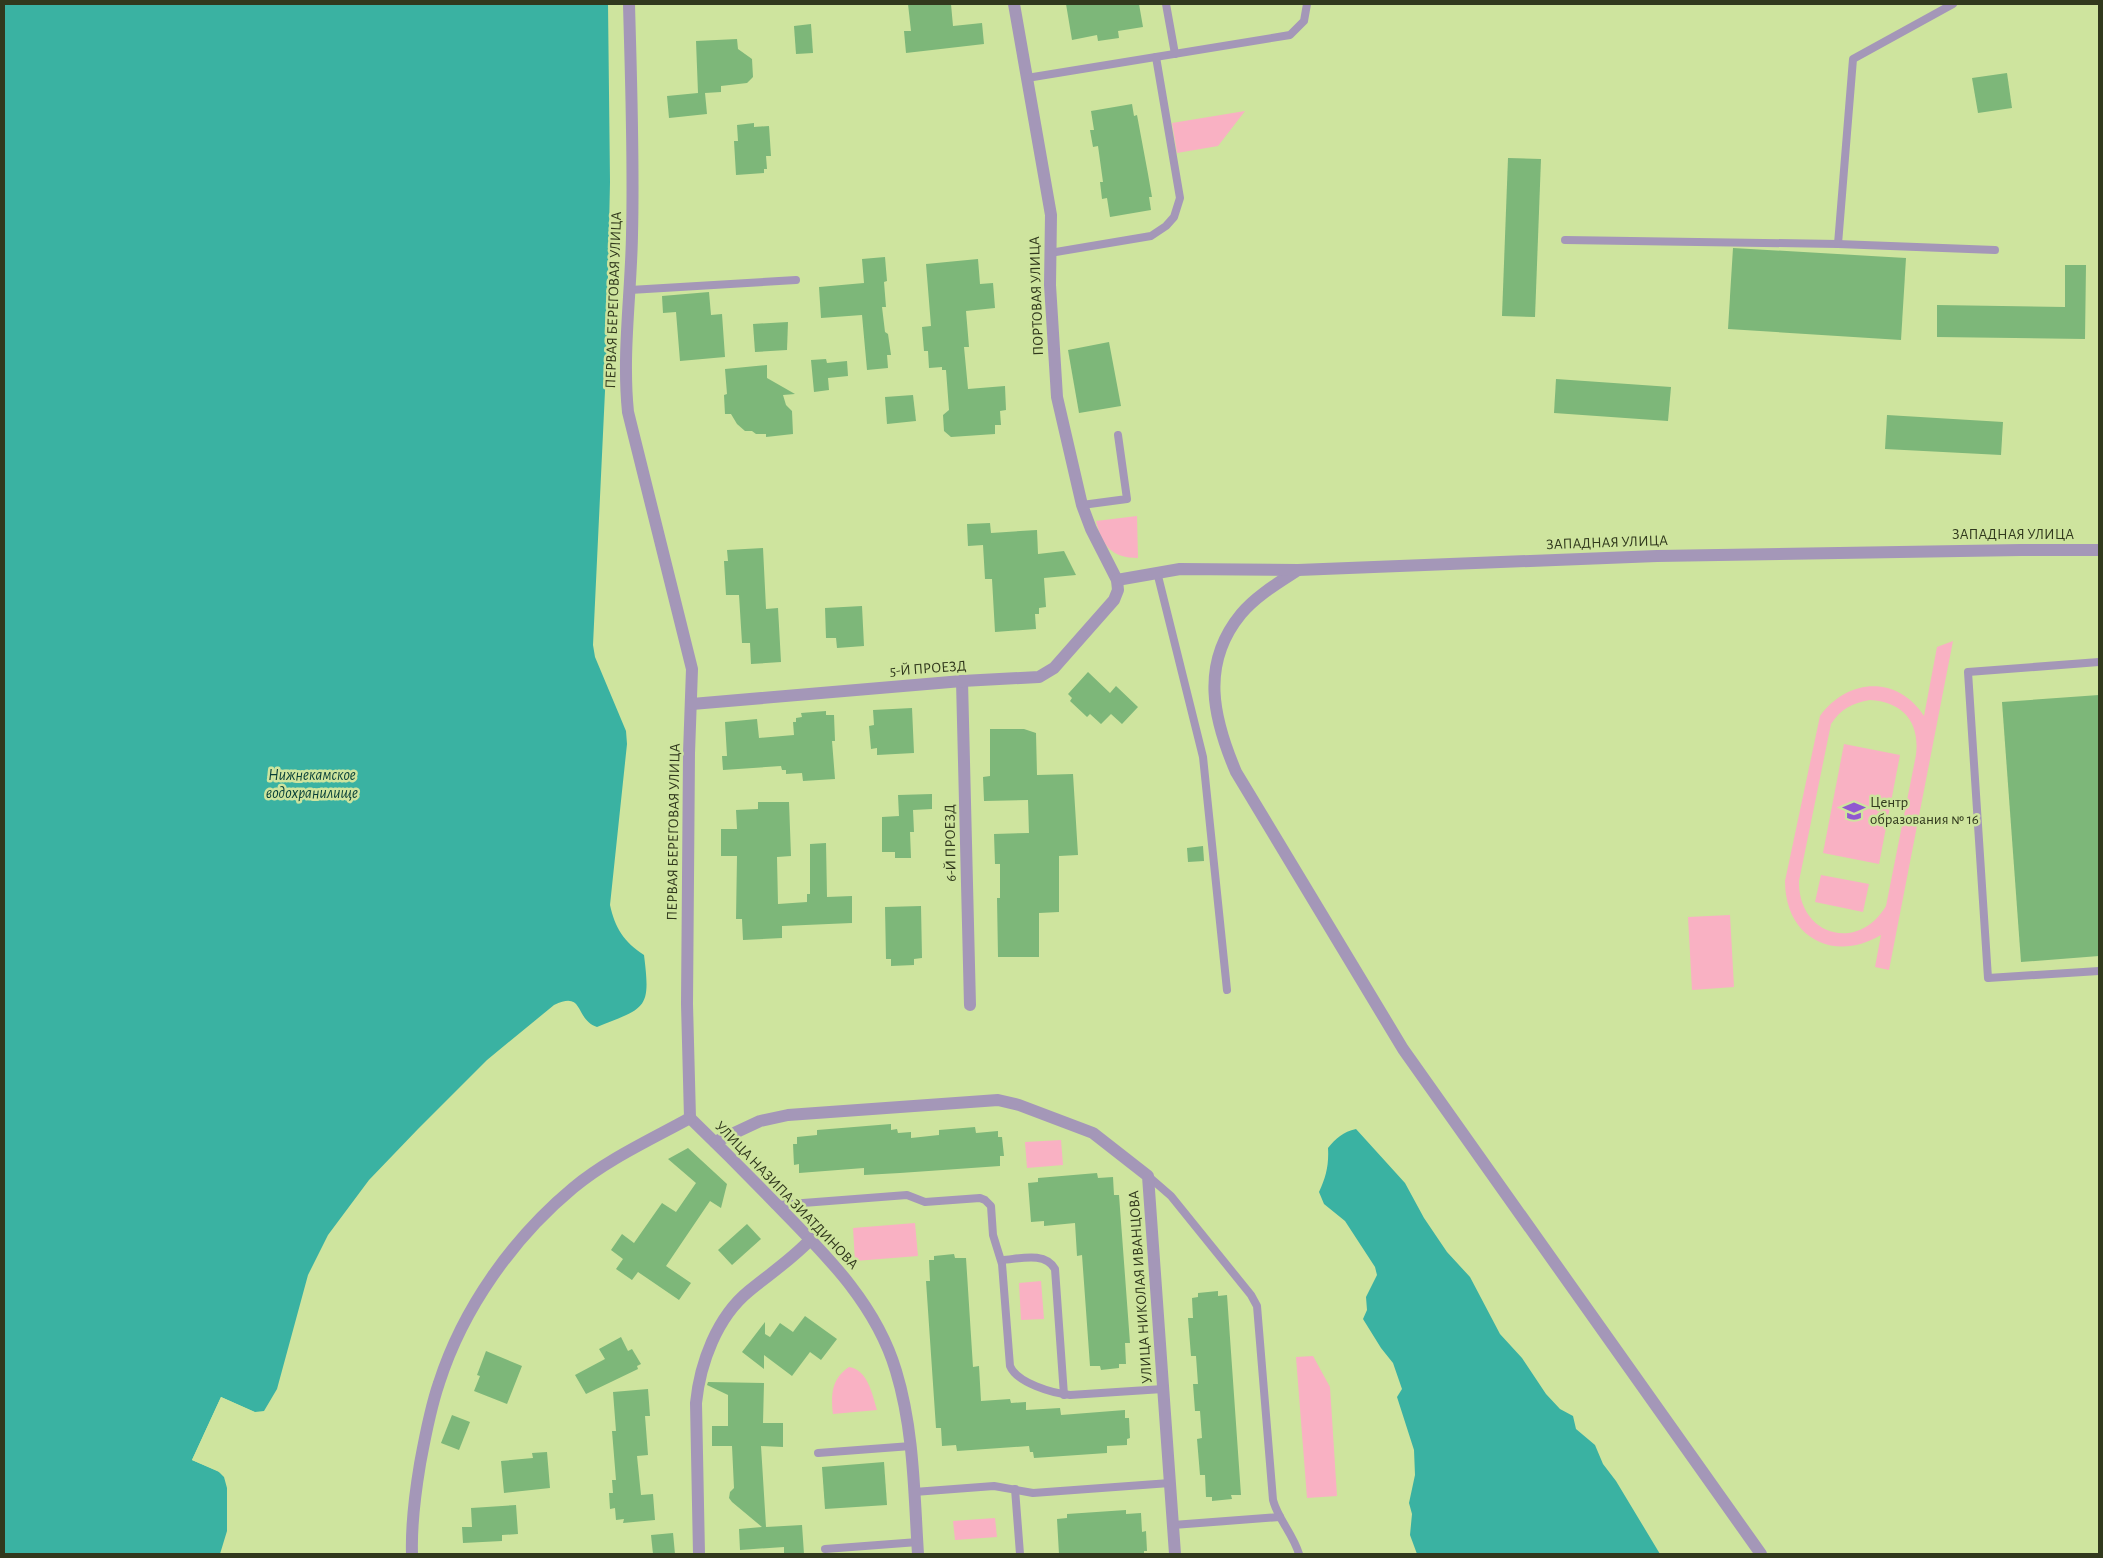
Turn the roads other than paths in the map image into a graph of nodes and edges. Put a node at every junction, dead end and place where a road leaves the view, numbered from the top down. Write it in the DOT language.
graph roads {
  1 [pos="629,4"];
  2 [pos="1014,4"];
  3 [pos="1166,4"];
  4 [pos="1307,4"];
  5 [pos="1953,4"];
  6 [pos="1175,54"];
  7 [pos="1156,57"];
  8 [pos="1027,78"];
  9 [pos="1565,240"];
  10 [pos="1838,244"];
  11 [pos="1995,250"];
  12 [pos="1050,252"];
  13 [pos="796,280"];
  14 [pos="630,290"];
  15 [pos="1118,435"];
  16 [pos="1082,505"];
  17 [pos="2099,550"];
  18 [pos="1298,570"];
  19 [pos="1157,572"];
  20 [pos="1117,580"];
  21 [pos="2099,662"];
  22 [pos="962,681"];
  23 [pos="692,704"];
  24 [pos="2099,971"];
  25 [pos="1227,990"];
  26 [pos="970,1005"];
  27 [pos="690,1118"];
  28 [pos="715,1142"];
  29 [pos="1148,1176"];
  30 [pos="777,1205"];
  31 [pos="811,1239"];
  32 [pos="1002,1260"];
  33 [pos="1163,1389"];
  34 [pos="1064,1395"];
  35 [pos="911,1446"];
  36 [pos="818,1453"];
  37 [pos="1170,1483"];
  38 [pos="1015,1489"];
  39 [pos="914,1492"];
  40 [pos="1280,1517"];
  41 [pos="1173,1525"];
  42 [pos="918,1548"];
  43 [pos="825,1549"];
  44 [pos="412,1554"];
  45 [pos="700,1554"];
  46 [pos="1020,1554"];
  47 [pos="1175,1554"];
  48 [pos="1299,1554"];
  49 [pos="1761,1554"];
  1 -- 14 [label="street, ПЕРВАЯ БЕРЕГОВАЯ УЛИЦА"];
  2 -- 8 [label="street, ПОРТОВАЯ УЛИЦА"];
  3 -- 6 [label="lane"];
  4 -- 6 [label="lane"];
  5 -- 10 [label="lane"];
  6 -- 7 [label="lane"];
  7 -- 8 [label="lane"];
  7 -- 12 [label="lane"];
  8 -- 12 [label="street, ПОРТОВАЯ УЛИЦА"];
  9 -- 10 [label="lane"];
  10 -- 11 [label="lane"];
  12 -- 16 [label="street, ПОРТОВАЯ УЛИЦА"];
  13 -- 14 [label="lane"];
  14 -- 23 [label="street, ПЕРВАЯ БЕРЕГОВАЯ УЛИЦА"];
  15 -- 16 [label="lane"];
  16 -- 20 [label="street, ПОРТОВАЯ УЛИЦА"];
  17 -- 18 [label="street, ЗАПАДНАЯ УЛИЦА"];
  18 -- 19 [label="street, ЗАПАДНАЯ УЛИЦА"];
  18 -- 49 [label="street"];
  19 -- 20 [label="street, ЗАПАДНАЯ УЛИЦА"];
  19 -- 25 [label="lane"];
  20 -- 22 [label="street, 5-Й ПРОЕЗД"];
  21 -- 24 [label="lane"];
  22 -- 23 [label="street, 5-Й ПРОЕЗД"];
  22 -- 26 [label="street, 6-Й ПРОЕЗД"];
  23 -- 27 [label="street, ПЕРВАЯ БЕРЕГОВАЯ УЛИЦА"];
  27 -- 28 [label="street, УЛИЦА НАЗИПА ЗИАТДИНОВА"];
  27 -- 44 [label="street"];
  28 -- 29 [label="street, УЛИЦА НИКОЛАЯ ИВАНЦОВА"];
  28 -- 30 [label="street, УЛИЦА НАЗИПА ЗИАТДИНОВА"];
  29 -- 33 [label="street, УЛИЦА НИКОЛАЯ ИВАНЦОВА"];
  29 -- 40 [label="lane"];
  30 -- 31 [label="street, УЛИЦА НАЗИПА ЗИАТДИНОВА"];
  30 -- 32 [label="lane"];
  31 -- 35 [label="street, УЛИЦА НАЗИПА ЗИАТДИНОВА"];
  31 -- 45 [label="street"];
  32 -- 34 [label="lane"];
  32 -- 34 [label="lane"];
  33 -- 34 [label="lane"];
  33 -- 37 [label="street, УЛИЦА НИКОЛАЯ ИВАНЦОВА"];
  35 -- 36 [label="lane"];
  35 -- 39 [label="street, УЛИЦА НАЗИПА ЗИАТДИНОВА"];
  37 -- 38 [label="lane"];
  37 -- 41 [label="street, УЛИЦА НИКОЛАЯ ИВАНЦОВА"];
  38 -- 39 [label="lane"];
  38 -- 46 [label="lane"];
  39 -- 42 [label="street, УЛИЦА НАЗИПА ЗИАТДИНОВА"];
  40 -- 41 [label="lane"];
  40 -- 48 [label="lane"];
  41 -- 47 [label="street, УЛИЦА НИКОЛАЯ ИВАНЦОВА"];
  42 -- 43 [label="lane"];
}
